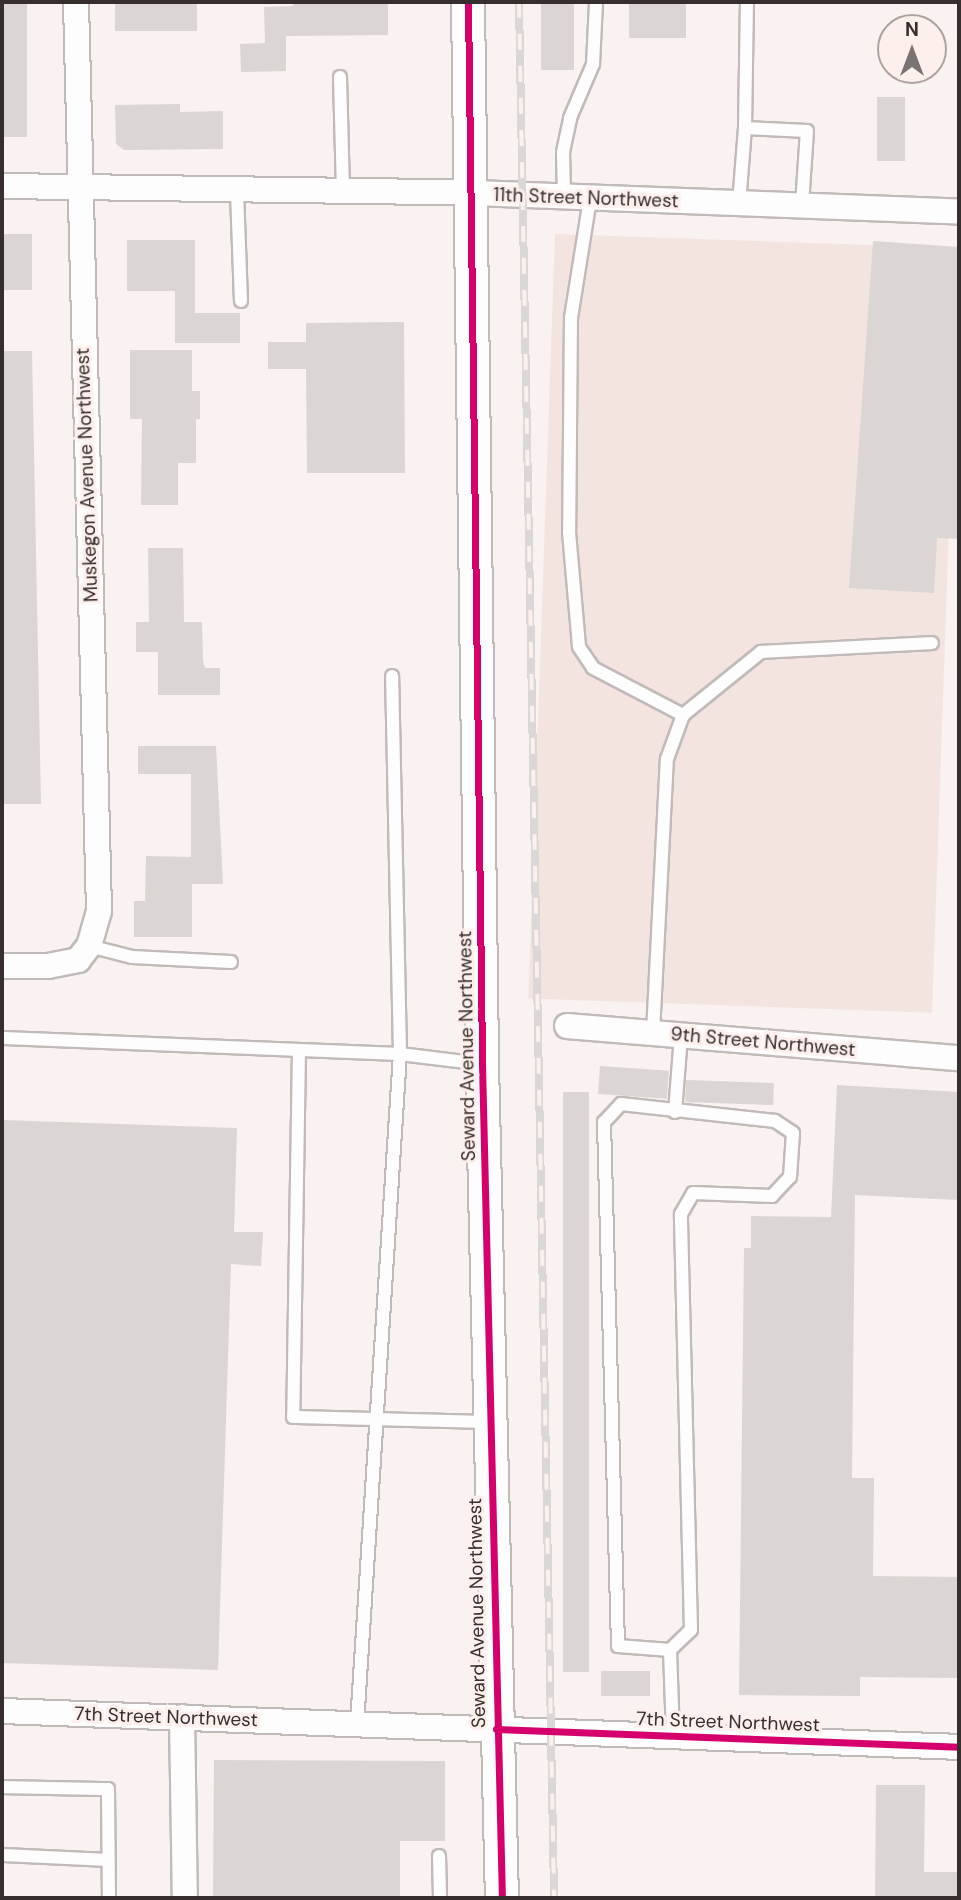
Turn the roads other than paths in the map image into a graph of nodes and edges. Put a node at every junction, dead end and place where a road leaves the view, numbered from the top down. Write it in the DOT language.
graph roads {
  1 [pos="76,2"];
  2 [pos="468,2"];
  3 [pos="596,2"];
  4 [pos="747,2"];
  5 [pos="340,77"];
  6 [pos="745,128"];
  7 [pos="2,186"];
  8 [pos="80,190"];
  9 [pos="237,192"];
  10 [pos="343,192"];
  11 [pos="474,193"];
  12 [pos="564,198"];
  13 [pos="590,199"];
  14 [pos="739,204"];
  15 [pos="803,205"];
  16 [pos="959,212"];
  17 [pos="241,301"];
  18 [pos="932,643"];
  19 [pos="392,676"];
  20 [pos="683,715"];
  21 [pos="89,946"];
  22 [pos="231,962"];
  23 [pos="2,966"];
  24 [pos="567,1026"];
  25 [pos="653,1033"];
  26 [pos="681,1035"];
  27 [pos="2,1038"];
  28 [pos="299,1050"];
  29 [pos="400,1054"];
  30 [pos="959,1058"];
  31 [pos="482,1064"];
  32 [pos="675,1112"];
  33 [pos="376,1418"];
  34 [pos="489,1422"];
  35 [pos="670,1650"];
  36 [pos="2,1711"];
  37 [pos="182,1717"];
  38 [pos="357,1724"];
  39 [pos="496,1729"];
  40 [pos="673,1735"];
  41 [pos="959,1747"];
  42 [pos="2,1787"];
  43 [pos="2,1855"];
  44 [pos="439,1856"];
  45 [pos="108,1860"];
  46 [pos="109,1898"];
  47 [pos="185,1898"];
  48 [pos="440,1898"];
  49 [pos="502,1898"];
  1 -- 8 [label="street, Muskegon Avenue Northwest"];
  2 -- 11 [label="street, Seward Avenue Northwest"];
  3 -- 12 [label="lane"];
  4 -- 6 [label="lane"];
  5 -- 10 [label="lane"];
  6 -- 14 [label="lane"];
  6 -- 15 [label="lane"];
  7 -- 8 [label="street, 11th Street Northwest"];
  8 -- 9 [label="street, 11th Street Northwest"];
  8 -- 21 [label="street, Muskegon Avenue Northwest"];
  9 -- 10 [label="street, 11th Street Northwest"];
  9 -- 17 [label="lane"];
  10 -- 11 [label="street, 11th Street Northwest"];
  11 -- 12 [label="street, 11th Street Northwest"];
  11 -- 31 [label="street, Seward Avenue Northwest"];
  12 -- 13 [label="street, 11th Street Northwest"];
  13 -- 14 [label="street, 11th Street Northwest"];
  13 -- 20 [label="lane"];
  14 -- 15 [label="street, 11th Street Northwest"];
  15 -- 16 [label="street, 11th Street Northwest"];
  18 -- 20 [label="lane"];
  19 -- 29 [label="lane"];
  20 -- 25 [label="lane"];
  21 -- 22 [label="lane"];
  21 -- 23 [label="street"];
  24 -- 25 [label="street, 9th Street Northwest"];
  25 -- 26 [label="street, 9th Street Northwest"];
  26 -- 30 [label="street, 9th Street Northwest"];
  26 -- 32 [label="lane"];
  27 -- 28 [label="lane"];
  28 -- 29 [label="lane"];
  28 -- 33 [label="lane"];
  29 -- 31 [label="lane"];
  29 -- 33 [label="lane"];
  31 -- 34 [label="street, Seward Avenue Northwest"];
  32 -- 35 [label="lane"];
  32 -- 35 [label="lane"];
  33 -- 34 [label="lane"];
  33 -- 38 [label="lane"];
  34 -- 39 [label="street, Seward Avenue Northwest"];
  35 -- 40 [label="lane"];
  36 -- 37 [label="street, 7th Street Northwest"];
  37 -- 38 [label="street, 7th Street Northwest"];
  37 -- 47 [label="street"];
  38 -- 39 [label="street, 7th Street Northwest"];
  39 -- 40 [label="street, 7th Street Northwest"];
  39 -- 49 [label="street, Seward Avenue Northwest"];
  40 -- 41 [label="street, 7th Street Northwest"];
  42 -- 45 [label="lane"];
  43 -- 45 [label="lane"];
  44 -- 48 [label="lane"];
  45 -- 46 [label="lane"];
}
